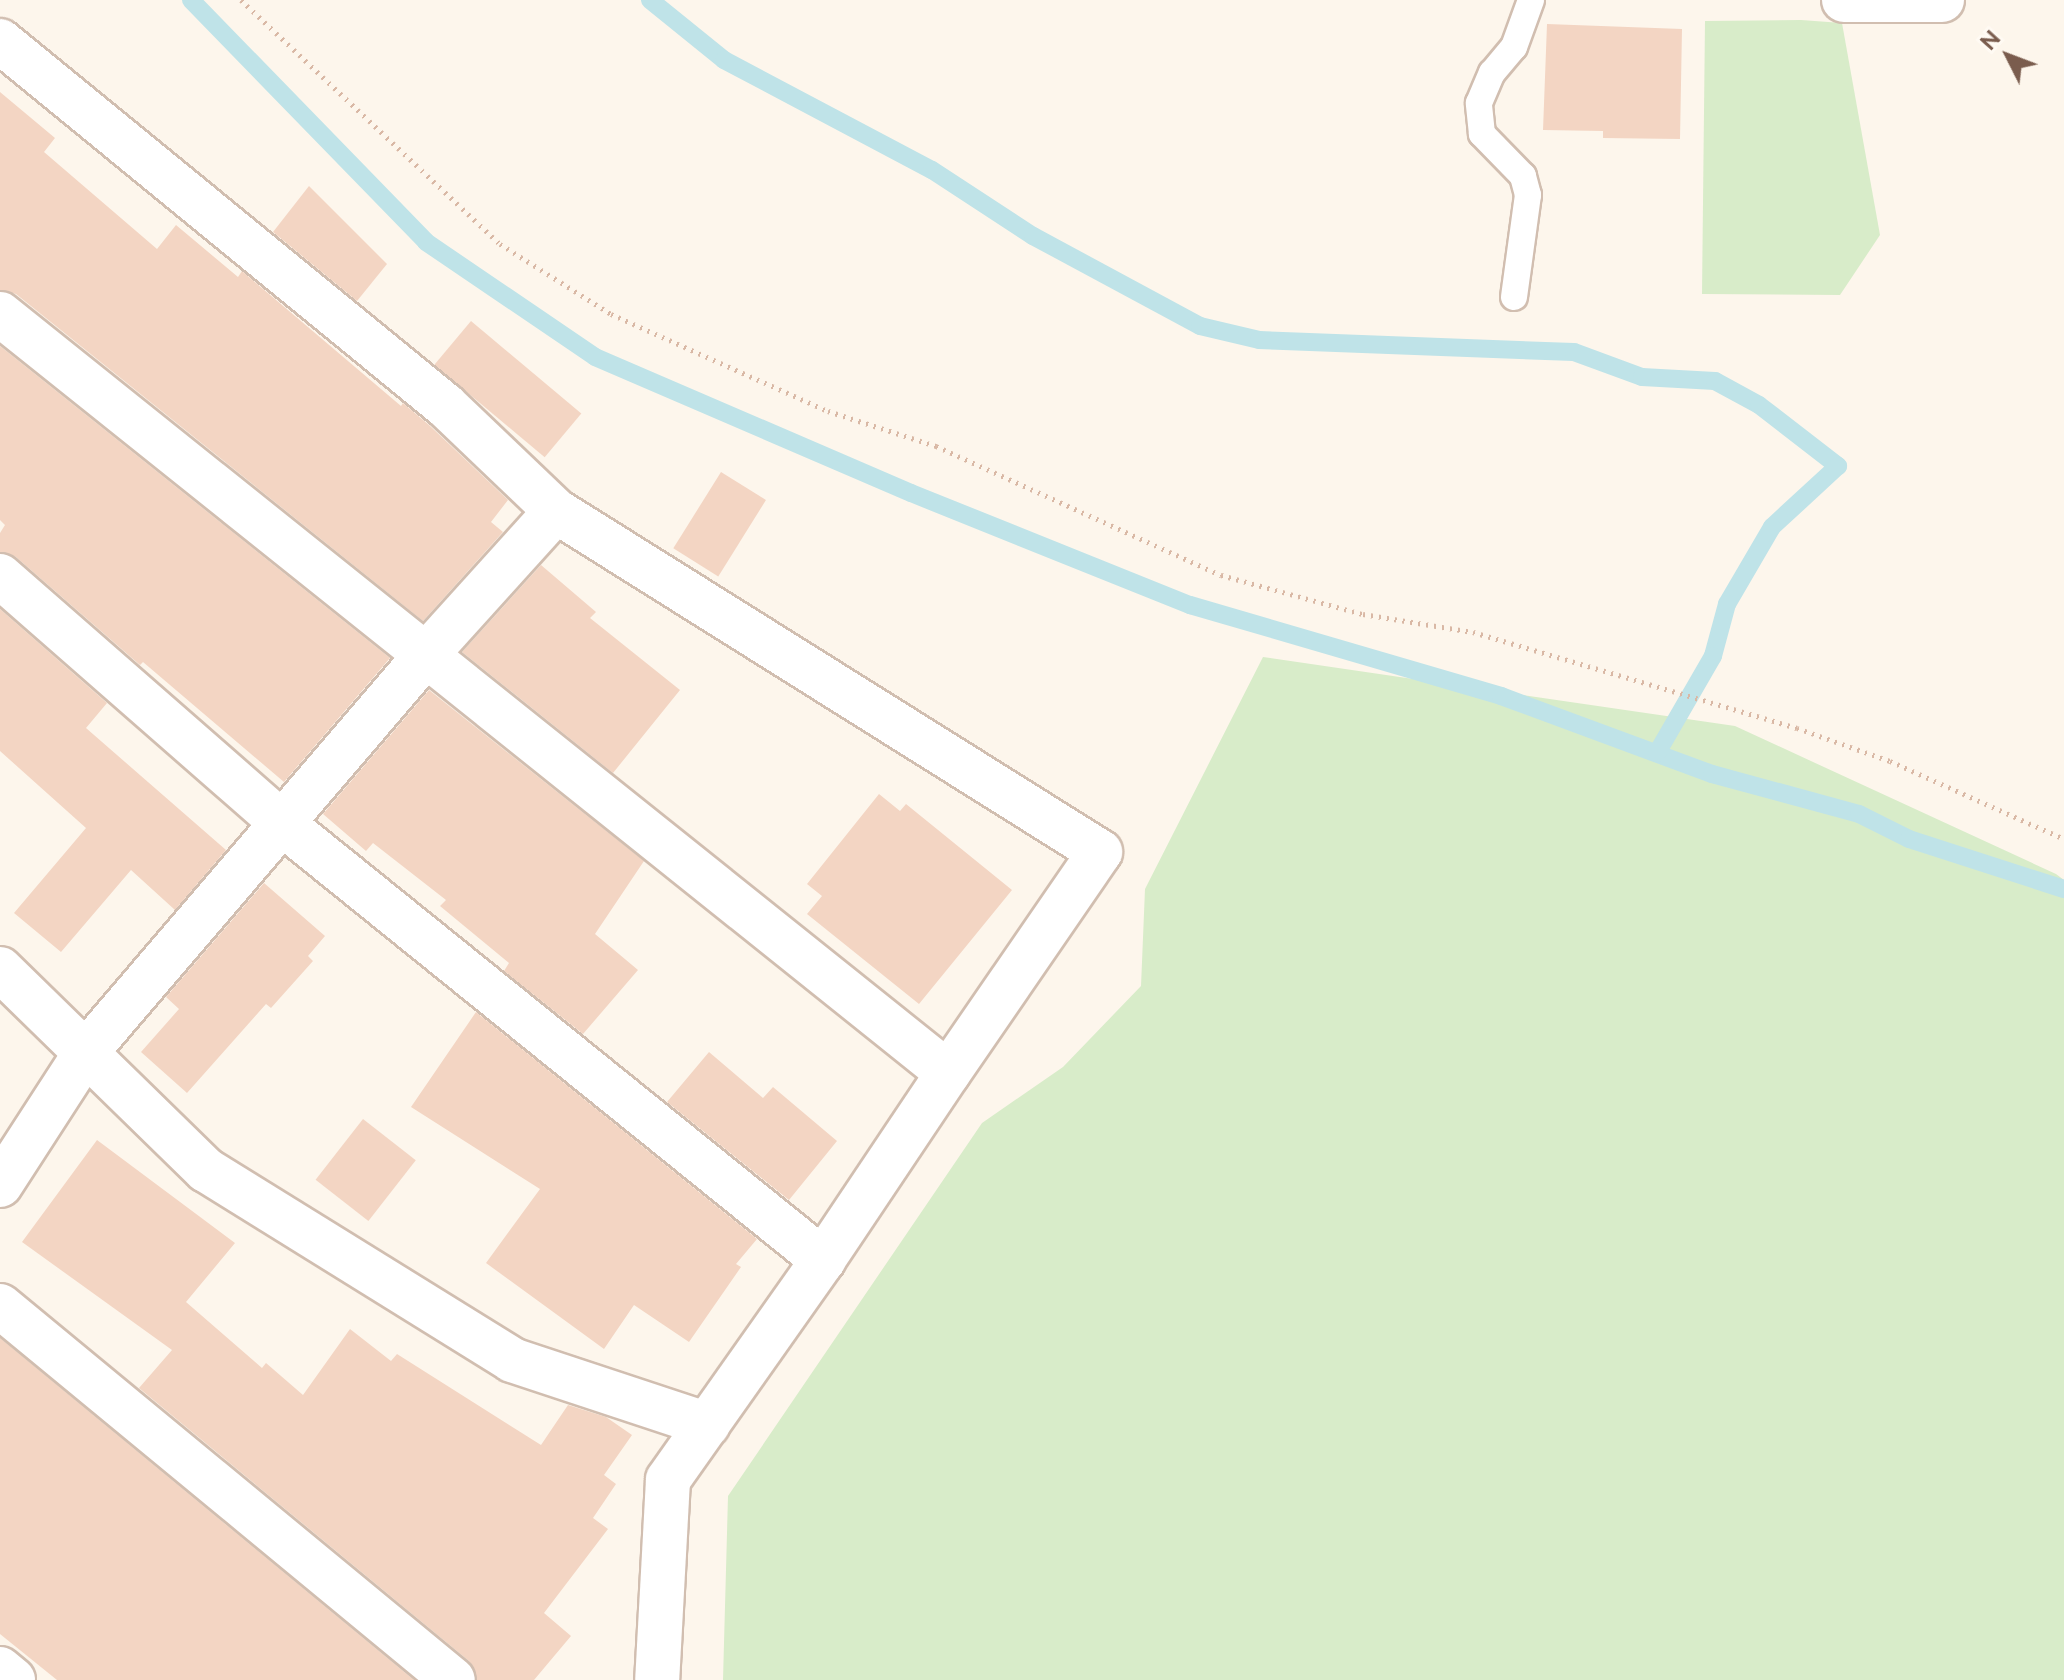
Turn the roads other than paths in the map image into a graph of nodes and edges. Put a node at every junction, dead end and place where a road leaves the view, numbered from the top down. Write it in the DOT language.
graph roads {
  1 [pos="1531,0"];
  2 [pos="1844,0"];
  3 [pos="1942,0"];
  4 [pos="0,41"];
  5 [pos="1514,297"];
  6 [pos="0,314"];
  7 [pos="556,511"];
  8 [pos="0,576"];
  9 [pos="425,656"];
  10 [pos="284,825"];
  11 [pos="0,969"];
  12 [pos="86,1052"];
  13 [pos="948,1073"];
  14 [pos="0,1185"];
  15 [pos="823,1260"];
  16 [pos="0,1306"];
  17 [pos="708,1425"];
  18 [pos="0,1669"];
  19 [pos="13,1680"];
  20 [pos="453,1680"];
  21 [pos="657,1680"];
  1 -- 5 [label="lane"];
  2 -- 3 [label="street"];
  4 -- 7 [label="street"];
  6 -- 9 [label="street"];
  7 -- 9 [label="street"];
  7 -- 13 [label="street"];
  8 -- 10 [label="street"];
  9 -- 10 [label="street"];
  9 -- 13 [label="street"];
  10 -- 12 [label="street"];
  10 -- 15 [label="street"];
  11 -- 12 [label="street"];
  12 -- 14 [label="street"];
  12 -- 17 [label="street"];
  13 -- 15 [label="street"];
  15 -- 17 [label="street"];
  16 -- 20 [label="street"];
  17 -- 21 [label="street"];
  18 -- 19 [label="street"];
}
